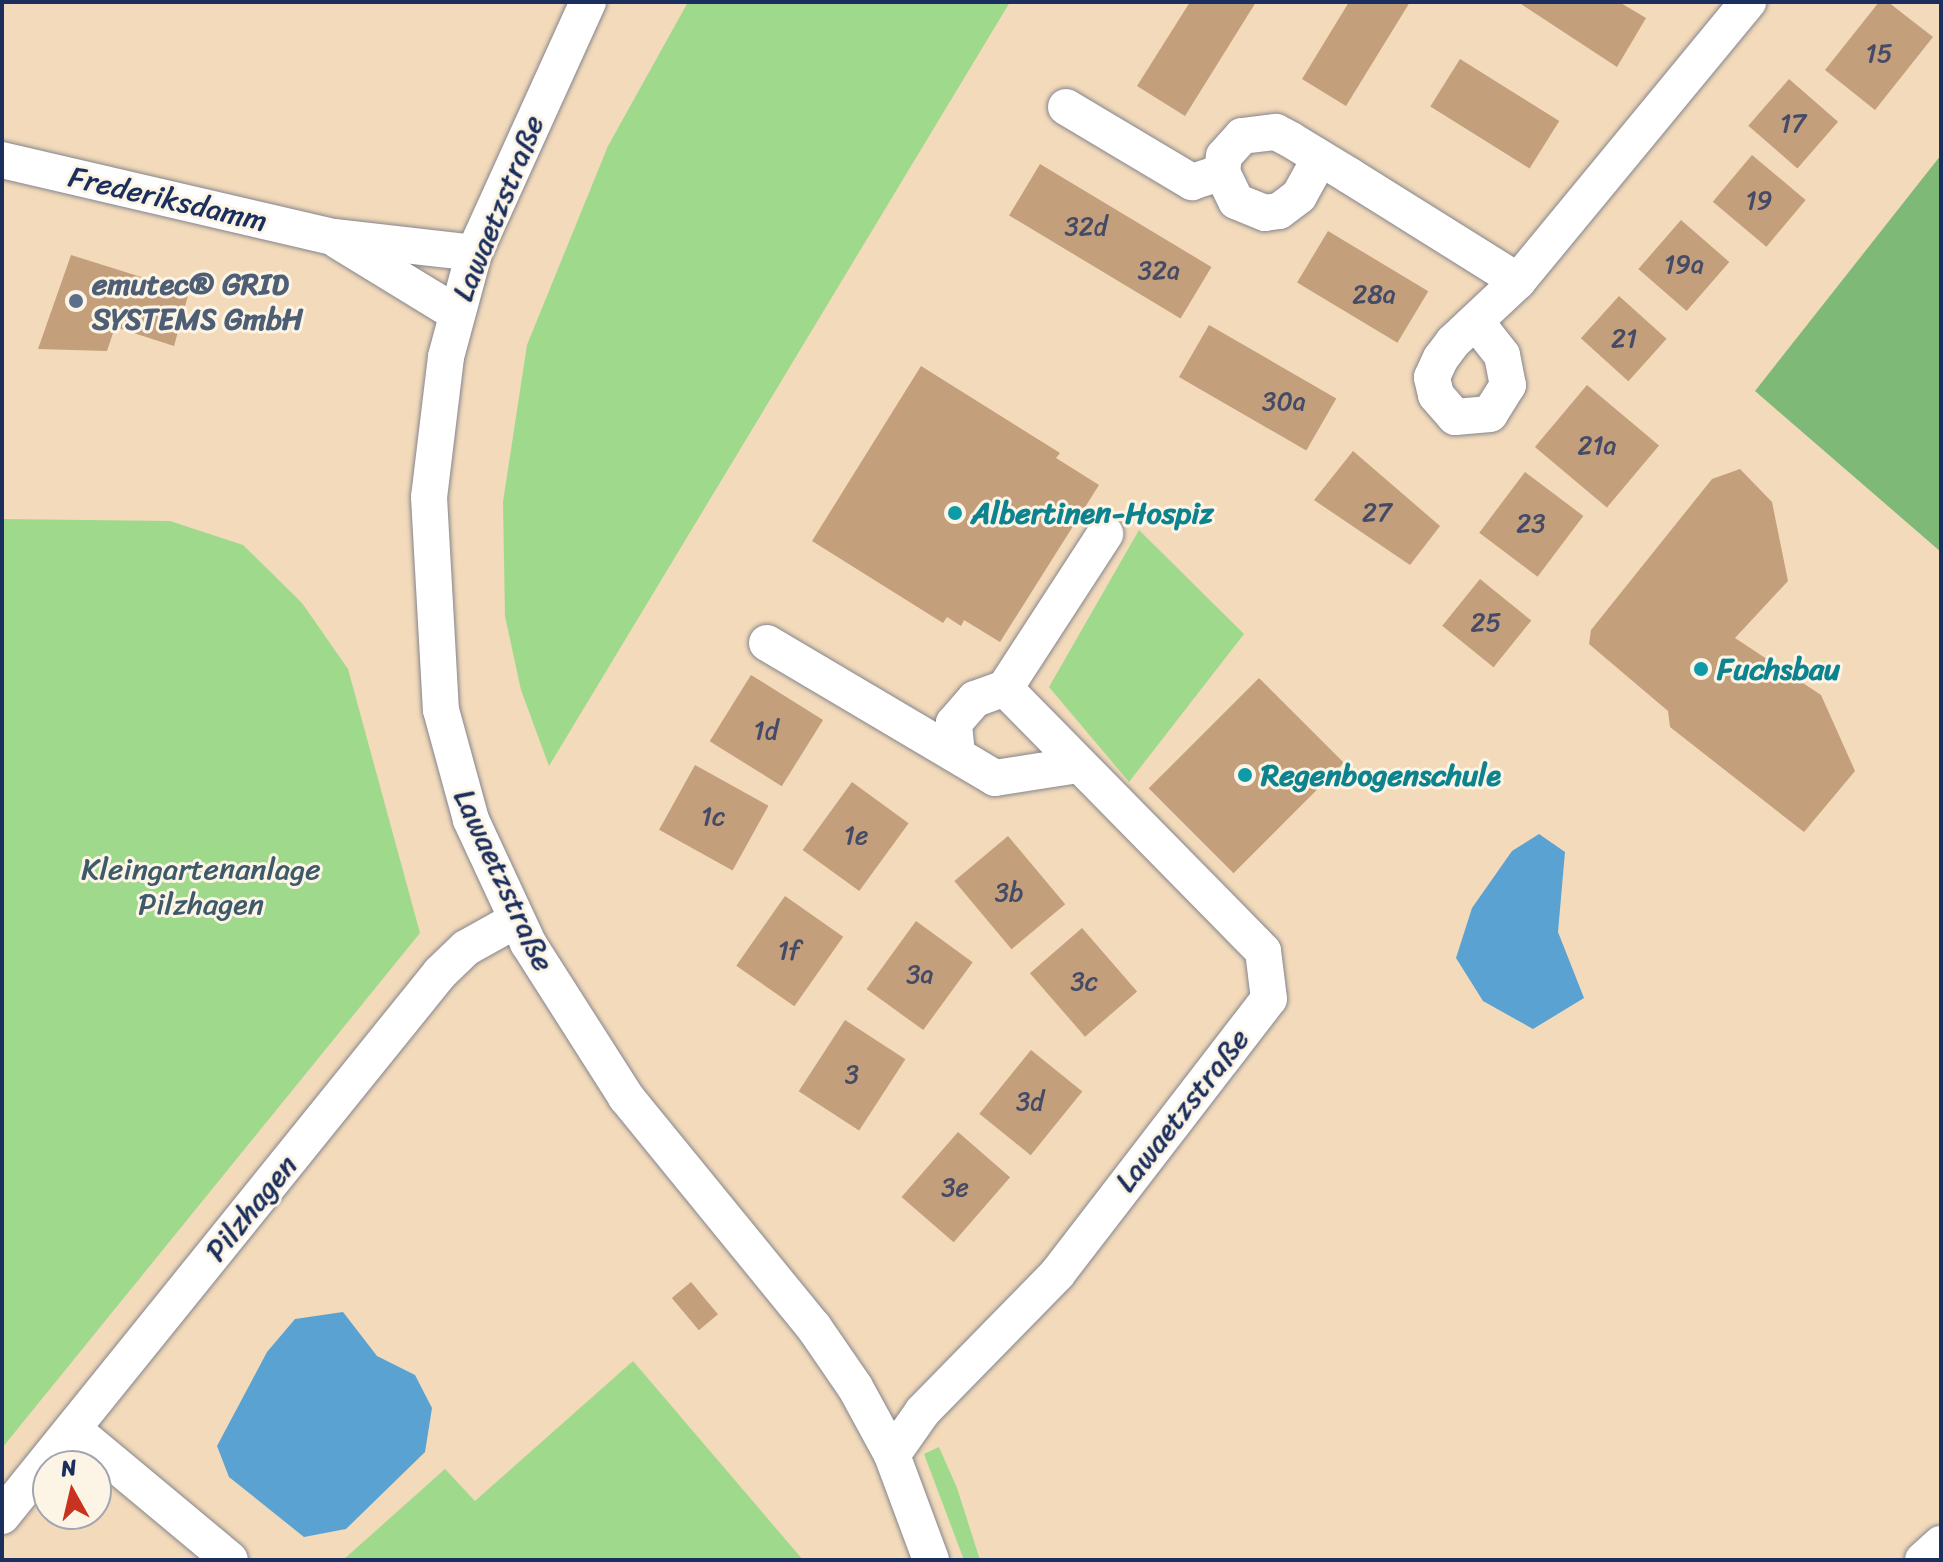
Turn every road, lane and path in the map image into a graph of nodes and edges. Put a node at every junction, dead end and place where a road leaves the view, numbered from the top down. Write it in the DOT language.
graph roads {
  1 [pos="594,2"];
  2 [pos="1748,2"];
  3 [pos="580,16"];
  4 [pos="1066,107"];
  5 [pos="1320,158"];
  6 [pos="2,160"];
  7 [pos="1222,172"];
  8 [pos="334,237"];
  9 [pos="474,253"];
  10 [pos="1518,281"];
  11 [pos="456,313"];
  12 [pos="1476,322"];
  13 [pos="1105,534"];
  14 [pos="767,643"];
  15 [pos="1005,688"];
  16 [pos="957,754"];
  17 [pos="1078,765"];
  18 [pos="516,920"];
  19 [pos="73,1429"];
  20 [pos="892,1455"];
  21 [pos="2,1516"];
  22 [pos="1941,1544"];
  23 [pos="230,1560"];
  24 [pos="931,1560"];
  25 [pos="1923,1560"];
  1 -- 3 [label="street, Lawaetzstraße"];
  2 -- 10 [label="street"];
  3 -- 9 [label="street, Lawaetzstraße"];
  4 -- 7 [label="street"];
  5 -- 7 [label="street"];
  5 -- 7 [label="street"];
  5 -- 10 [label="street"];
  6 -- 8 [label="street, Frederiksdamm"];
  8 -- 9 [label="street, Frederiksdamm"];
  8 -- 11 [label="street, Frederiksdamm"];
  9 -- 11 [label="street, Lawaetzstraße"];
  10 -- 12 [label="street"];
  11 -- 18 [label="street, Lawaetzstraße"];
  13 -- 15 [label="street"];
  14 -- 16 [label="street"];
  15 -- 16 [label="street"];
  15 -- 17 [label="street, Lawaetzstraße"];
  16 -- 17 [label="street"];
  17 -- 20 [label="street, Lawaetzstraße"];
  18 -- 19 [label="street, Pilzhagen"];
  18 -- 20 [label="street, Lawaetzstraße"];
  19 -- 21 [label="street, Pilzhagen"];
  19 -- 23 [label="street"];
  20 -- 24 [label="street, Lawaetzstraße"];
  22 -- 25 [label="street"];
}
